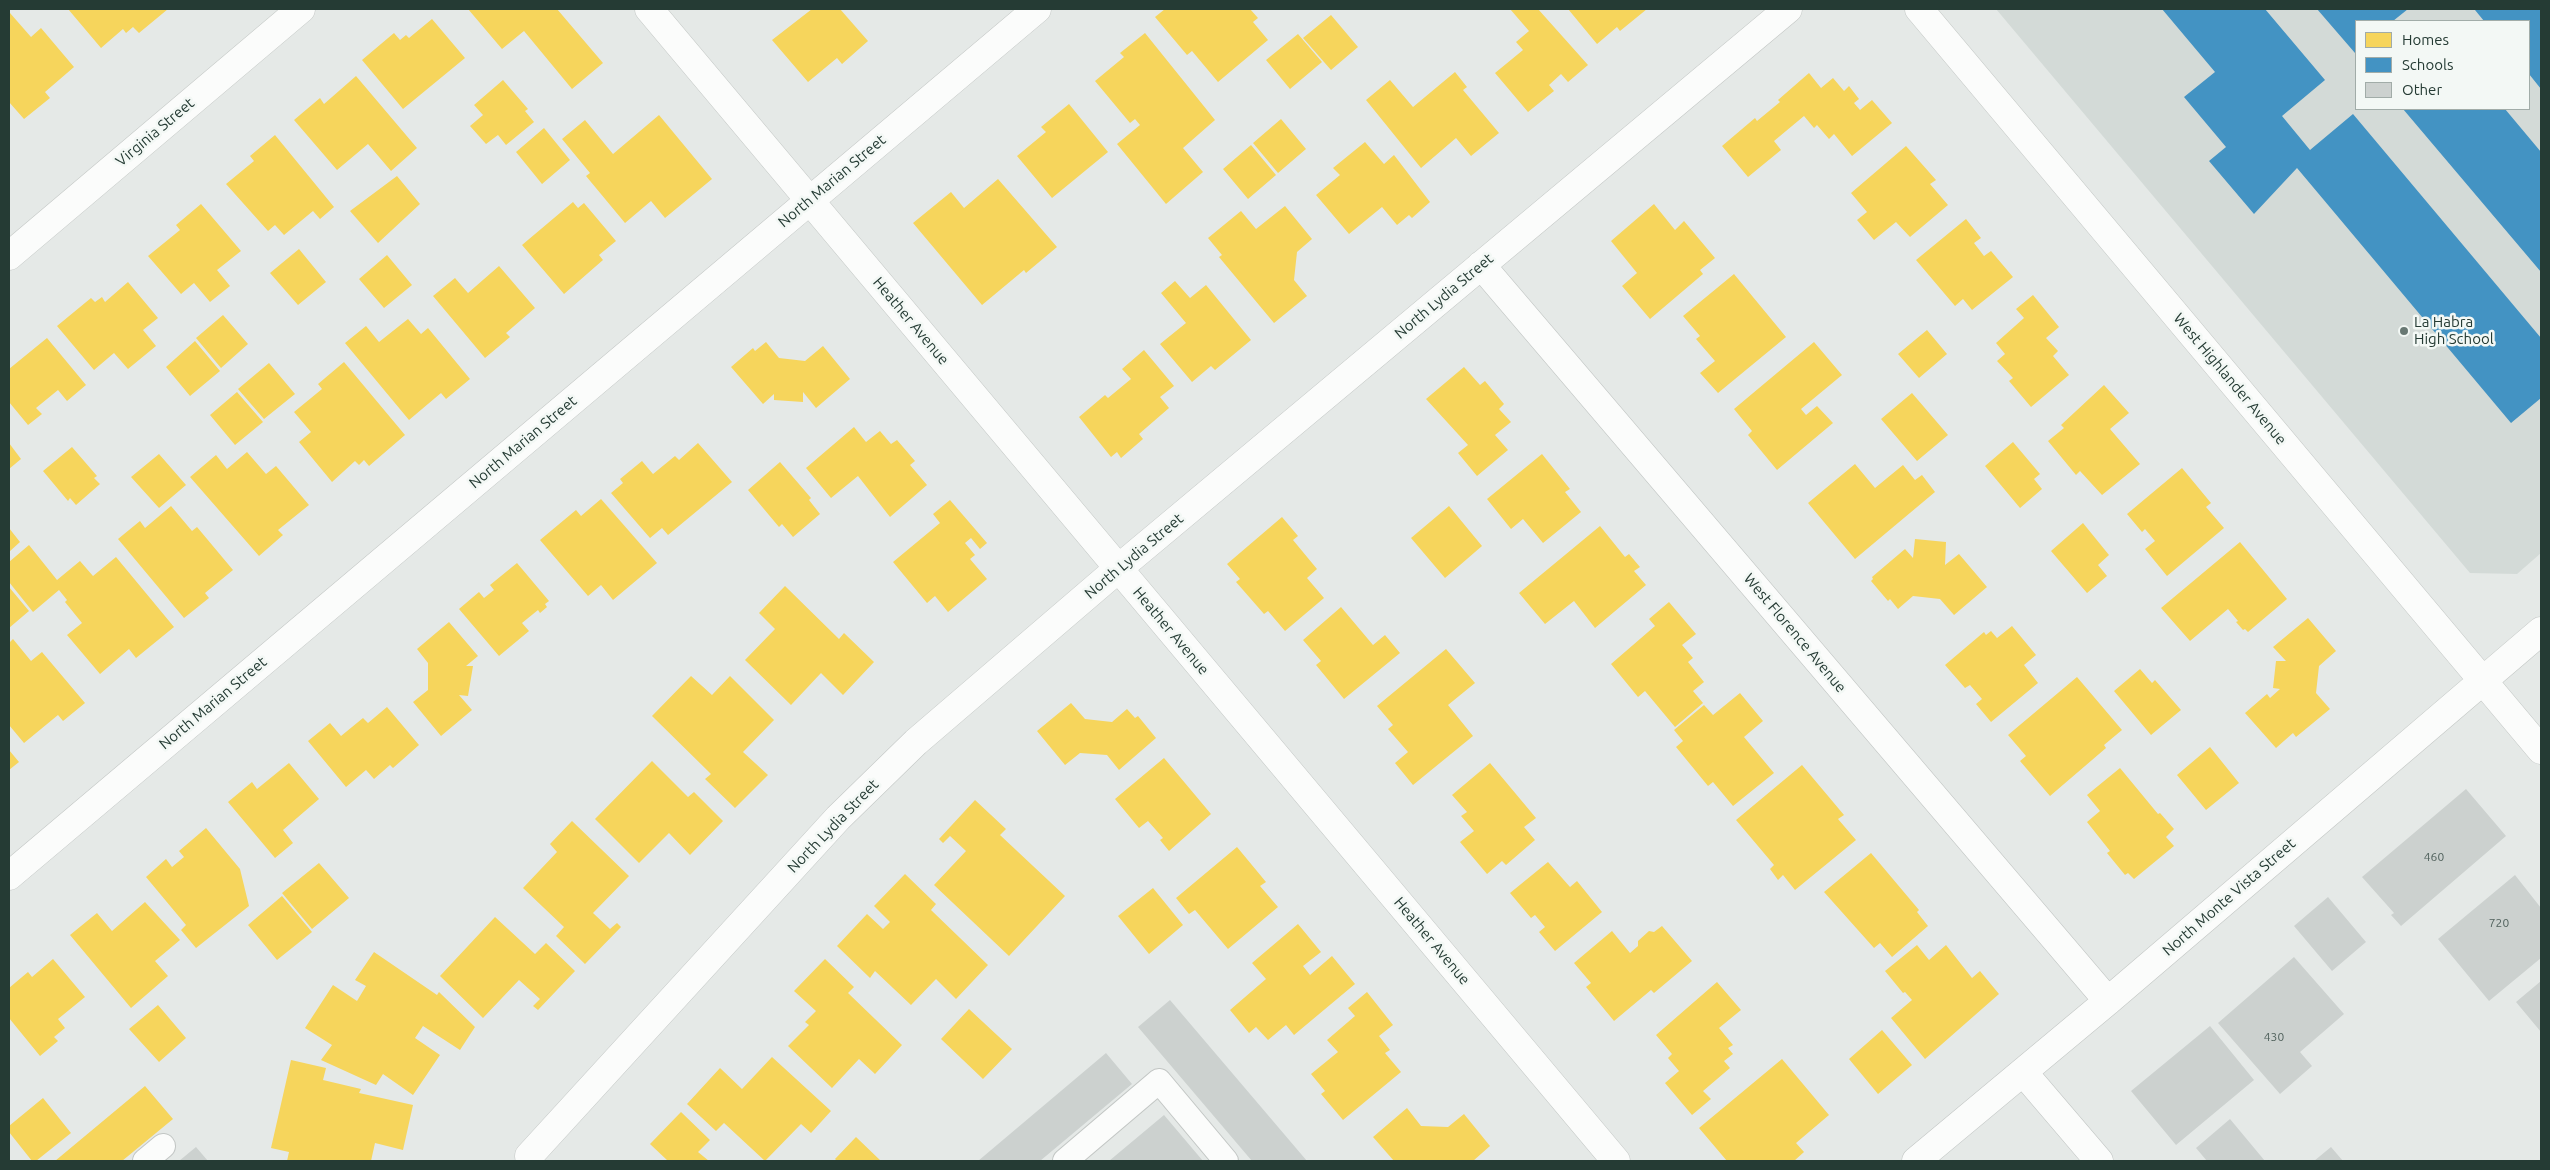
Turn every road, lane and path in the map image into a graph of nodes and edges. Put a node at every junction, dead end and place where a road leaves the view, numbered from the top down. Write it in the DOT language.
graph roads {
  1 [pos="300,9"];
  2 [pos="649,9"];
  3 [pos="1036,9"];
  4 [pos="1788,9"];
  5 [pos="1920,9"];
  6 [pos="810,200"];
  7 [pos="9,256"];
  8 [pos="1481,265"];
  9 [pos="1119,568"];
  10 [pos="2541,631"];
  11 [pos="2483,680"];
  12 [pos="2541,750"];
  13 [pos="9,876"];
  14 [pos="2108,1001"];
  15 [pos="2023,1072"];
  16 [pos="163,1146"];
  17 [pos="529,1156"];
  18 [pos="145,1161"];
  19 [pos="1064,1161"];
  20 [pos="1226,1161"];
  21 [pos="1616,1161"];
  22 [pos="1916,1161"];
  23 [pos="2099,1161"];
  1 -- 7 [label="street, Virginia Street"];
  2 -- 6 [label="street, Heather Avenue"];
  3 -- 6 [label="street, North Marian Street"];
  4 -- 8 [label="street, North Lydia Street"];
  5 -- 11 [label="street, West Highlander Avenue"];
  6 -- 9 [label="street, Heather Avenue"];
  6 -- 13 [label="street, North Marian Street"];
  8 -- 9 [label="street, North Lydia Street"];
  8 -- 14 [label="street, West Florence Avenue"];
  9 -- 17 [label="street, North Lydia Street"];
  9 -- 21 [label="street, Heather Avenue"];
  10 -- 11 [label="street, North Monte Vista Street"];
  11 -- 12 [label="street, West Highlander Avenue"];
  11 -- 14 [label="street, North Monte Vista Street"];
  14 -- 15 [label="street, North Monte Vista Street"];
  15 -- 22 [label="street, North Monte Vista Street"];
  15 -- 23 [label="street"];
  16 -- 18 [label="lane"];
  19 -- 20 [label="lane"];
}
